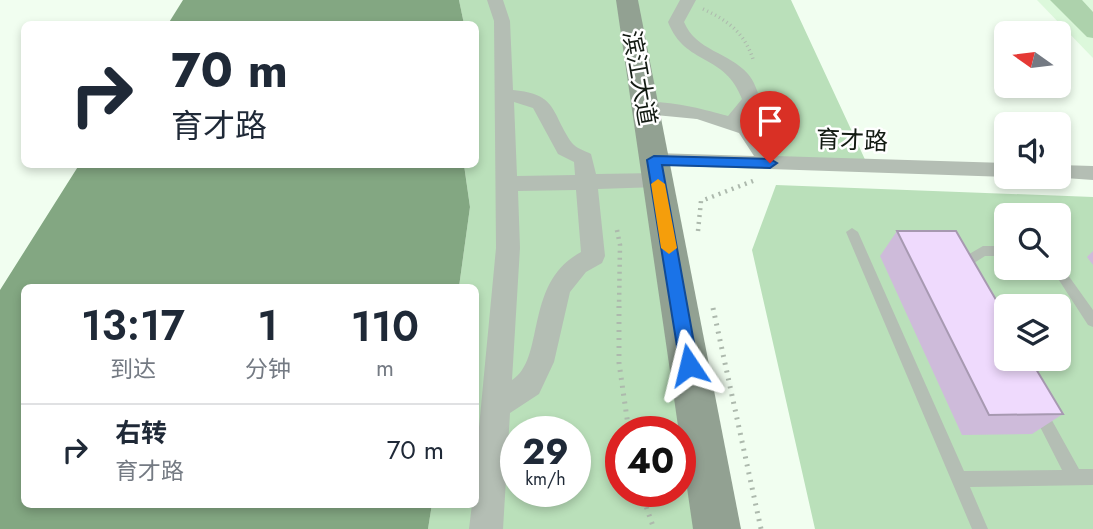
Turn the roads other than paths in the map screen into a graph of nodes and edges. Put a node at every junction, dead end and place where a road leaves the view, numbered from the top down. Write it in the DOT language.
graph roads {
  1 [pos="495,0"];
  2 [pos="627,0"];
  3 [pos="688,1"];
  4 [pos="504,96"];
  5 [pos="645,108"];
  6 [pos="732,124"];
  7 [pos="656,170"];
  8 [pos="765,171"];
  9 [pos="1093,173"];
  10 [pos="994,176"];
  11 [pos="1071,176"];
  12 [pos="597,181"];
  13 [pos="506,184"];
  14 [pos="852,232"];
  15 [pos="994,251"];
  16 [pos="1065,280"];
  17 [pos="971,286"];
  18 [pos="1093,321"];
  19 [pos="1030,394"];
  20 [pos="496,406"];
  21 [pos="1075,477"];
  22 [pos="1093,477"];
  23 [pos="959,479"];
  24 [pos="486,529"];
  25 [pos="717,529"];
  26 [pos="980,529"];
  1 -- 4 [label="street"];
  2 -- 5 [label="street, 滨江大道"];
  3 -- 6 [label="street"];
  4 -- 12 [label="street"];
  4 -- 13 [label="street"];
  5 -- 6 [label="street"];
  5 -- 7 [label="street, 滨江大道"];
  6 -- 8 [label="street"];
  7 -- 8 [label="street, 育才路"];
  7 -- 12 [label="street, 育才路"];
  7 -- 25 [label="street, 滨江大道"];
  8 -- 10 [label="street, 育才路"];
  9 -- 11 [label="street"];
  12 -- 13 [label="street, 育才路"];
  12 -- 20 [label="street"];
  13 -- 20 [label="street"];
  14 -- 23 [label="lane"];
  15 -- 17 [label="lane"];
  16 -- 18 [label="lane"];
  19 -- 21 [label="lane"];
  20 -- 24 [label="street"];
  21 -- 22 [label="lane"];
  21 -- 23 [label="lane"];
  23 -- 26 [label="lane"];
}
